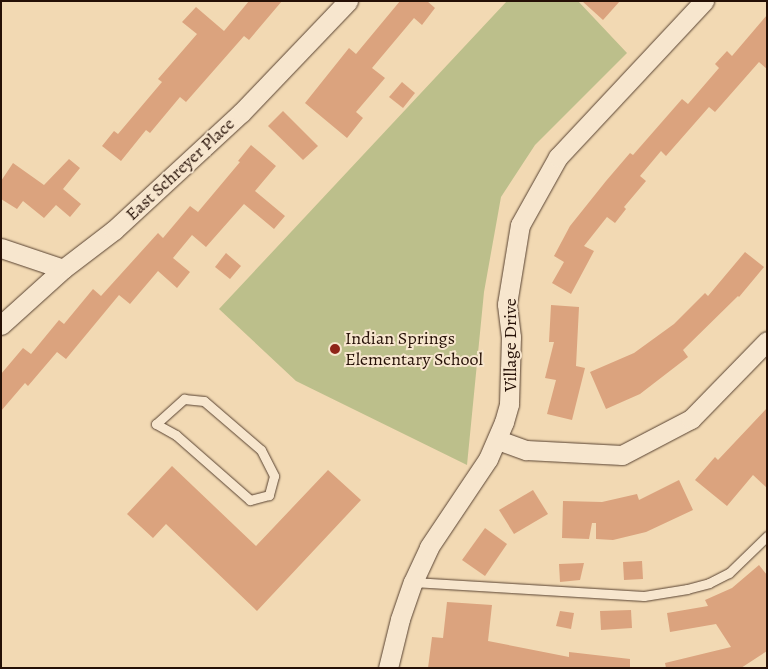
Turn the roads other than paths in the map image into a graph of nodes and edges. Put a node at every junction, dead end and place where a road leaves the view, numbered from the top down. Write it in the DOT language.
graph roads {
  1 [pos="348,1"];
  2 [pos="704,1"];
  3 [pos="1,248"];
  4 [pos="62,269"];
  5 [pos="1,325"];
  6 [pos="765,347"];
  7 [pos="156,424"];
  8 [pos="498,440"];
  9 [pos="767,536"];
  10 [pos="413,582"];
  11 [pos="388,668"];
  1 -- 4 [label="street, East Schreyer Place"];
  2 -- 8 [label="street, Village Drive"];
  3 -- 4 [label="street"];
  4 -- 5 [label="street, East Schreyer Place"];
  6 -- 8 [label="street"];
  7 -- 7 [label="lane"];
  8 -- 10 [label="street, Village Drive"];
  9 -- 10 [label="lane"];
  10 -- 11 [label="street, Village Drive"];
}
